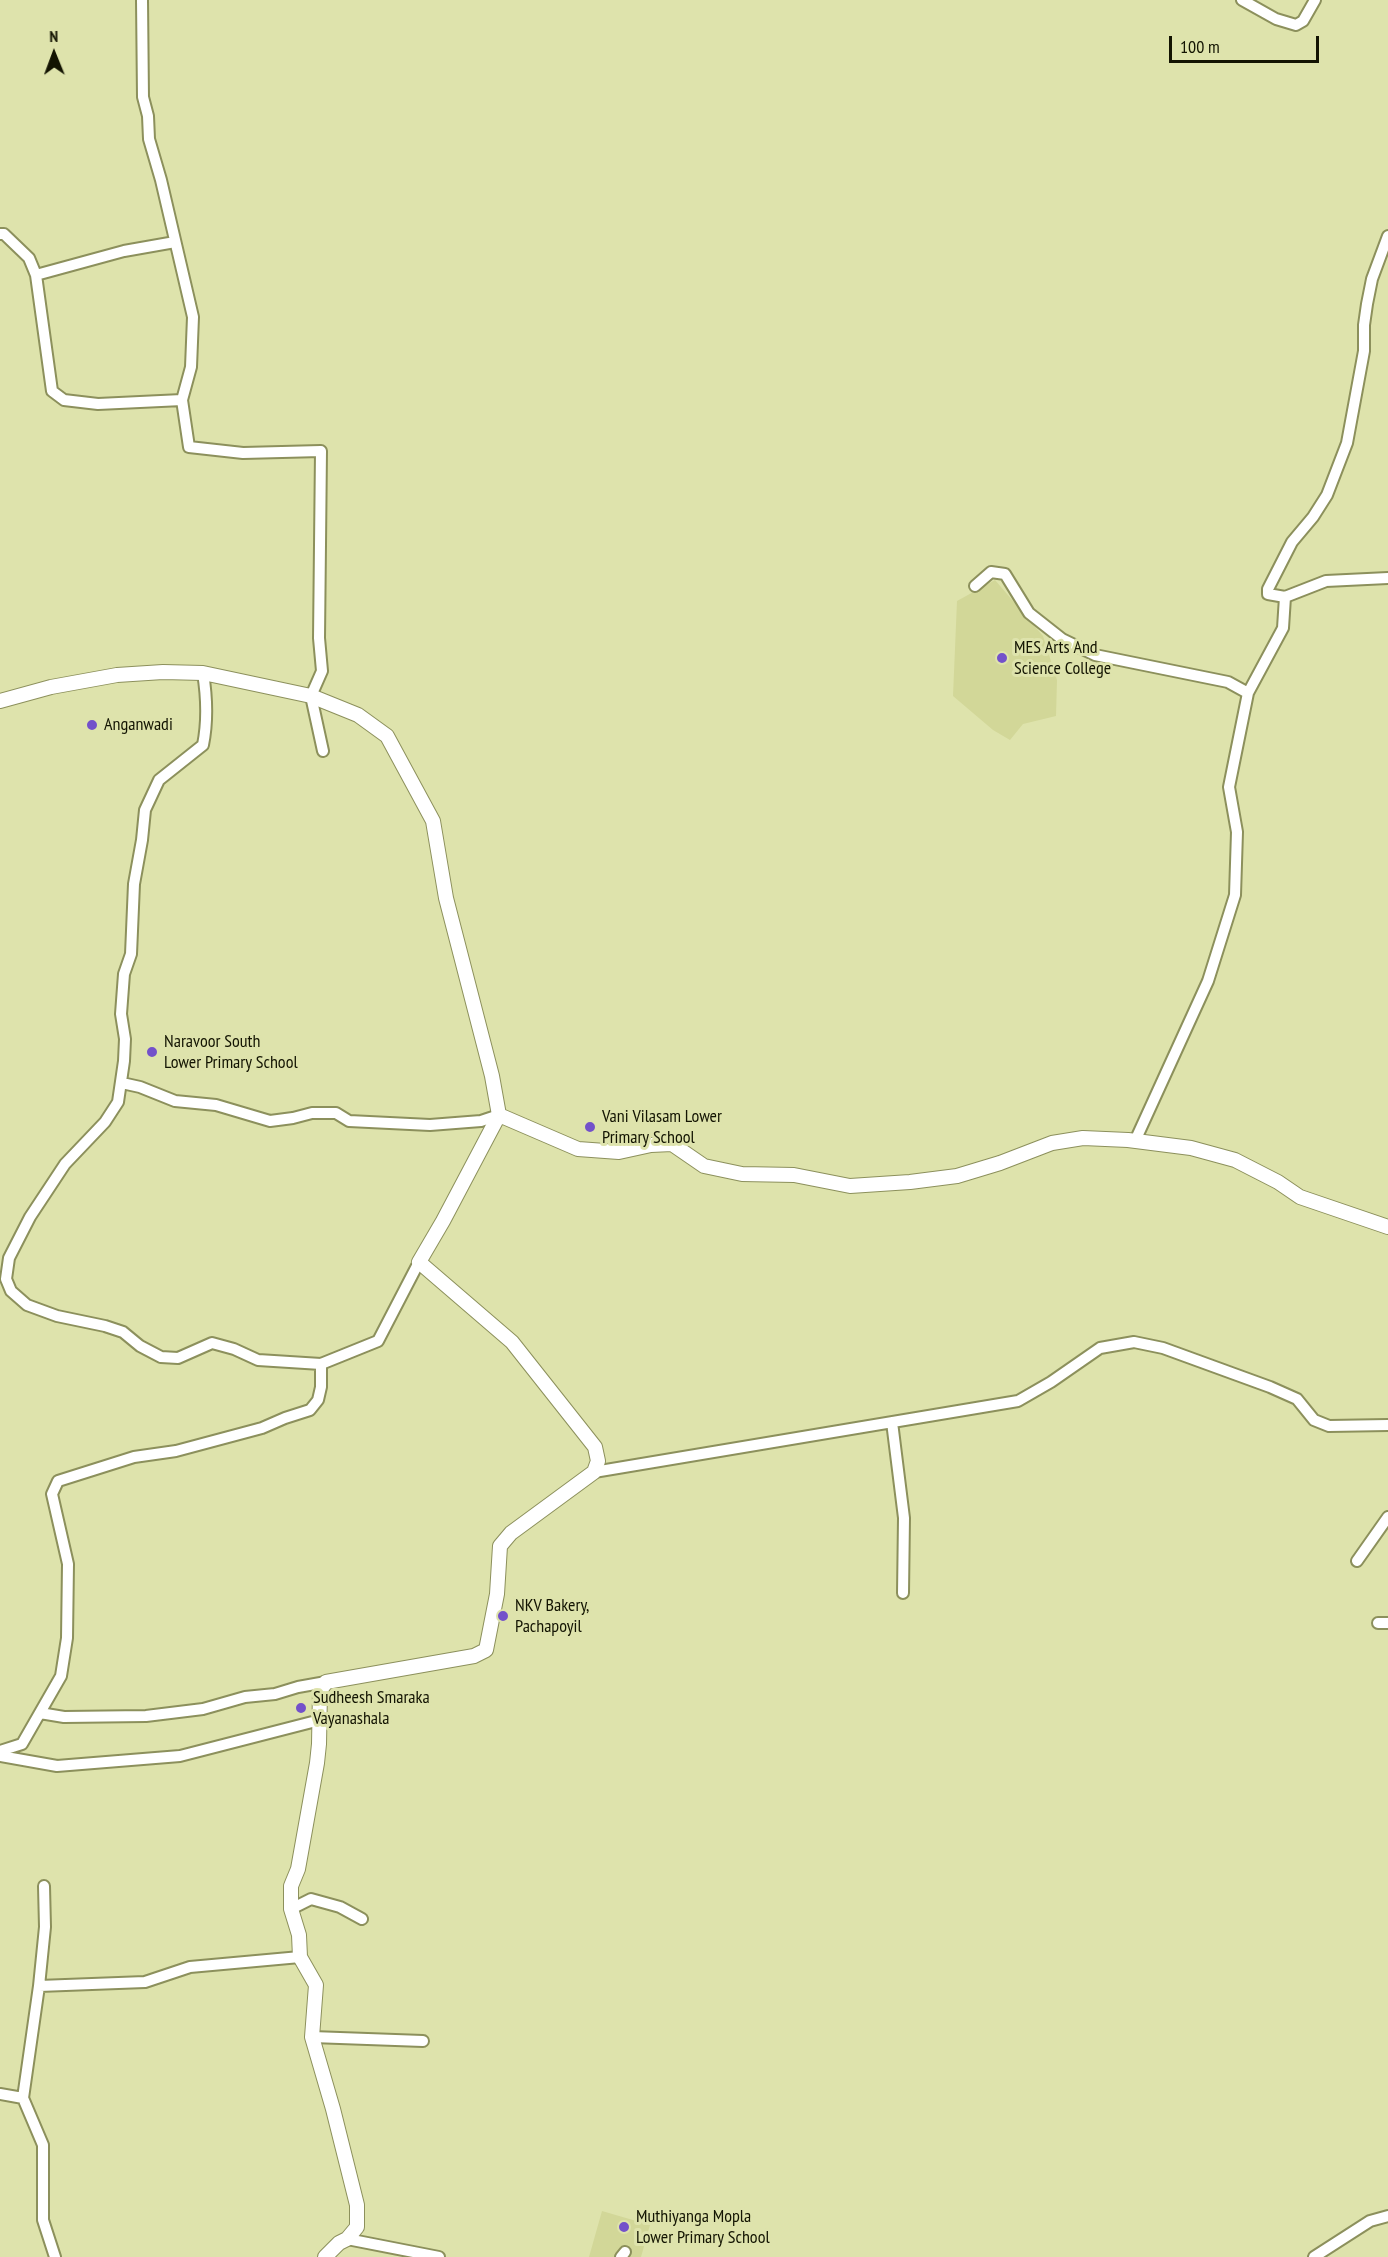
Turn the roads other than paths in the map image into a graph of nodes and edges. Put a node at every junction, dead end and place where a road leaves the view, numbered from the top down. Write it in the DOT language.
graph roads {
  1 [pos="142,0"];
  2 [pos="1242,0"];
  3 [pos="1315,0"];
  4 [pos="0,234"];
  5 [pos="1388,236"];
  6 [pos="175,242"];
  7 [pos="36,275"];
  8 [pos="182,400"];
  9 [pos="1388,578"];
  10 [pos="975,586"];
  11 [pos="1285,597"];
  12 [pos="203,673"];
  13 [pos="1248,693"];
  14 [pos="311,696"];
  15 [pos="0,701"];
  16 [pos="323,751"];
  17 [pos="122,1083"];
  18 [pos="499,1115"];
  19 [pos="1135,1141"];
  20 [pos="1388,1227"];
  21 [pos="420,1262"];
  22 [pos="321,1364"];
  23 [pos="892,1422"];
  24 [pos="1388,1425"];
  25 [pos="594,1472"];
  26 [pos="1388,1516"];
  27 [pos="1357,1561"];
  28 [pos="903,1593"];
  29 [pos="326,1682"];
  30 [pos="40,1713"];
  31 [pos="320,1720"];
  32 [pos="0,1750"];
  33 [pos="0,1756"];
  34 [pos="44,1886"];
  35 [pos="291,1909"];
  36 [pos="362,1919"];
  37 [pos="300,1957"];
  38 [pos="39,1986"];
  39 [pos="312,2037"];
  40 [pos="423,2041"];
  41 [pos="0,2094"];
  42 [pos="23,2098"];
  43 [pos="1388,2216"];
  44 [pos="347,2239"];
  45 [pos="55,2257"];
  46 [pos="325,2257"];
  47 [pos="439,2257"];
  48 [pos="1314,2257"];
  1 -- 6 [label="street"];
  2 -- 3 [label="street"];
  4 -- 7 [label="street"];
  5 -- 11 [label="street"];
  6 -- 7 [label="street"];
  6 -- 8 [label="street"];
  7 -- 8 [label="street"];
  8 -- 14 [label="street"];
  9 -- 11 [label="street"];
  10 -- 13 [label="street"];
  11 -- 13 [label="street"];
  12 -- 14 [label="street"];
  12 -- 15 [label="street"];
  12 -- 17 [label="street"];
  13 -- 19 [label="street"];
  14 -- 16 [label="street"];
  14 -- 18 [label="street"];
  17 -- 18 [label="street"];
  17 -- 22 [label="street"];
  18 -- 19 [label="street"];
  18 -- 21 [label="street"];
  19 -- 20 [label="street"];
  21 -- 22 [label="street"];
  21 -- 25 [label="street"];
  22 -- 30 [label="street"];
  23 -- 24 [label="street"];
  23 -- 25 [label="street"];
  23 -- 28 [label="street"];
  25 -- 29 [label="street"];
  26 -- 27 [label="street"];
  29 -- 30 [label="street"];
  29 -- 31 [label="street"];
  30 -- 32 [label="street"];
  31 -- 33 [label="street"];
  31 -- 35 [label="street"];
  34 -- 38 [label="street"];
  35 -- 36 [label="street"];
  35 -- 37 [label="street"];
  37 -- 38 [label="street"];
  37 -- 39 [label="street"];
  38 -- 42 [label="street"];
  39 -- 40 [label="street"];
  39 -- 44 [label="street"];
  41 -- 42 [label="street"];
  42 -- 45 [label="street"];
  43 -- 48 [label="street"];
  44 -- 46 [label="street"];
  44 -- 47 [label="street"];
}
